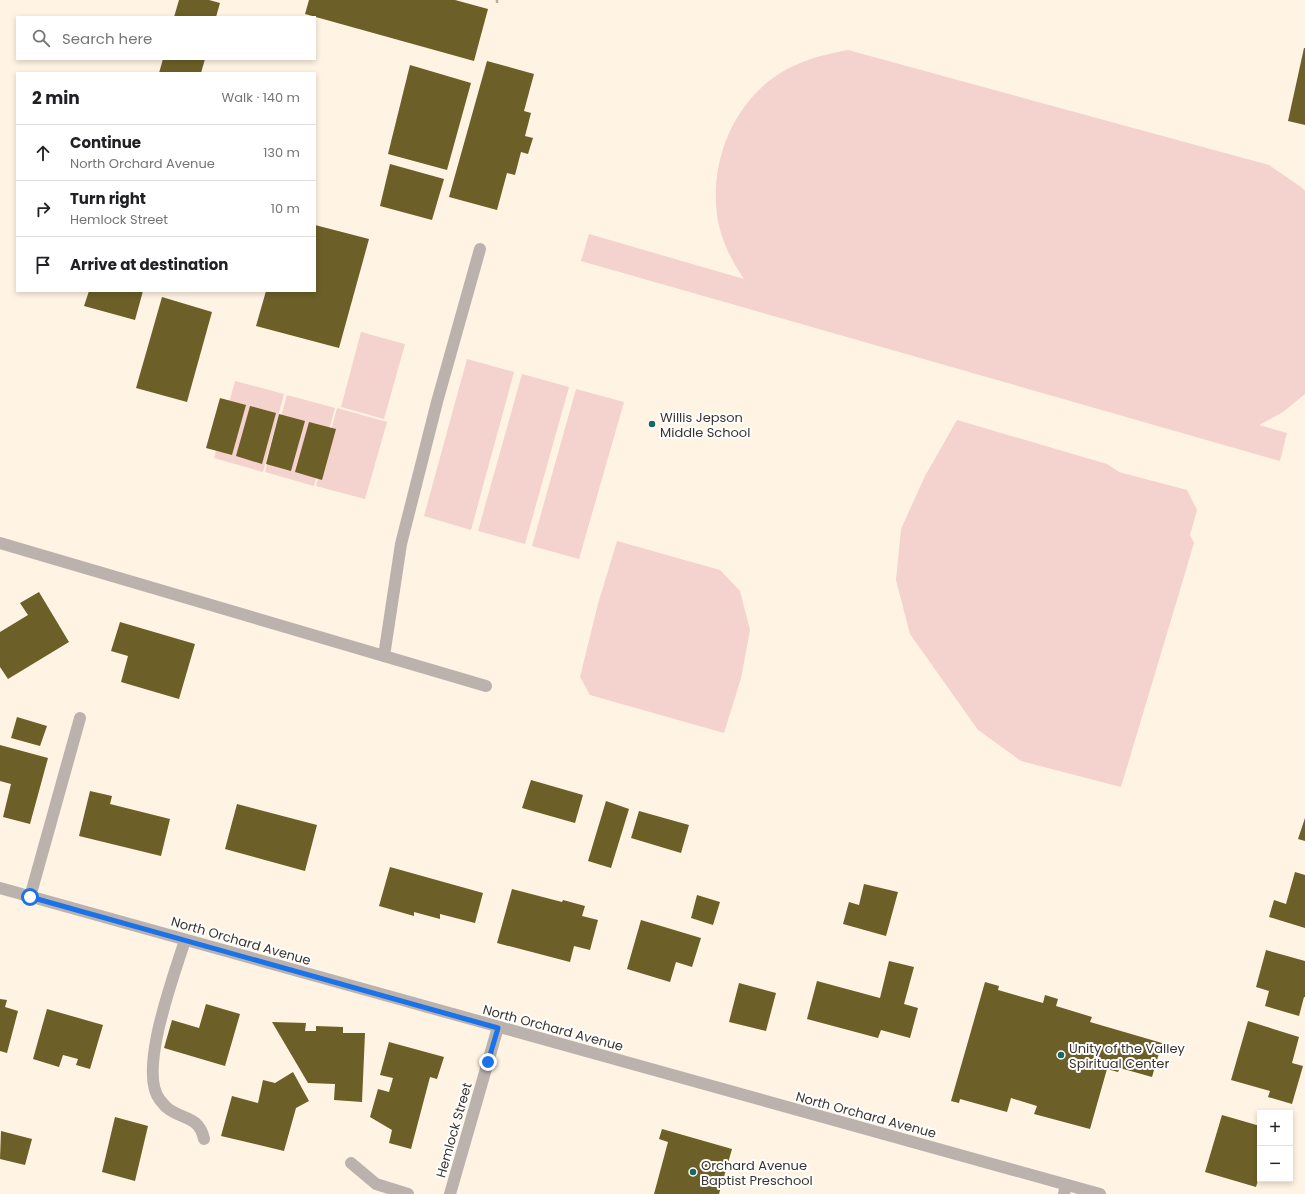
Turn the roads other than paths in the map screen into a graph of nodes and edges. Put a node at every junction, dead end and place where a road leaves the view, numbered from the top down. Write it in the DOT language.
graph roads {
  1 [pos="480,249"];
  2 [pos="0,543"];
  3 [pos="384,656"];
  4 [pos="486,686"];
  5 [pos="80,718"];
  6 [pos="0,888"];
  7 [pos="30,897"];
  8 [pos="185,940"];
  9 [pos="498,1028"];
  10 [pos="204,1139"];
  11 [pos="351,1163"];
  12 [pos="1065,1189"];
  13 [pos="408,1194"];
  14 [pos="450,1194"];
  15 [pos="1100,1194"];
  1 -- 3 [label="street"];
  2 -- 3 [label="street"];
  3 -- 4 [label="street"];
  5 -- 7 [label="street"];
  6 -- 7 [label="street, North Orchard Avenue"];
  7 -- 8 [label="street, North Orchard Avenue"];
  8 -- 9 [label="street, North Orchard Avenue"];
  8 -- 10 [label="street"];
  9 -- 12 [label="street, North Orchard Avenue"];
  9 -- 14 [label="street, Hemlock Street"];
  11 -- 13 [label="street"];
  12 -- 15 [label="street, North Orchard Avenue"];
}
